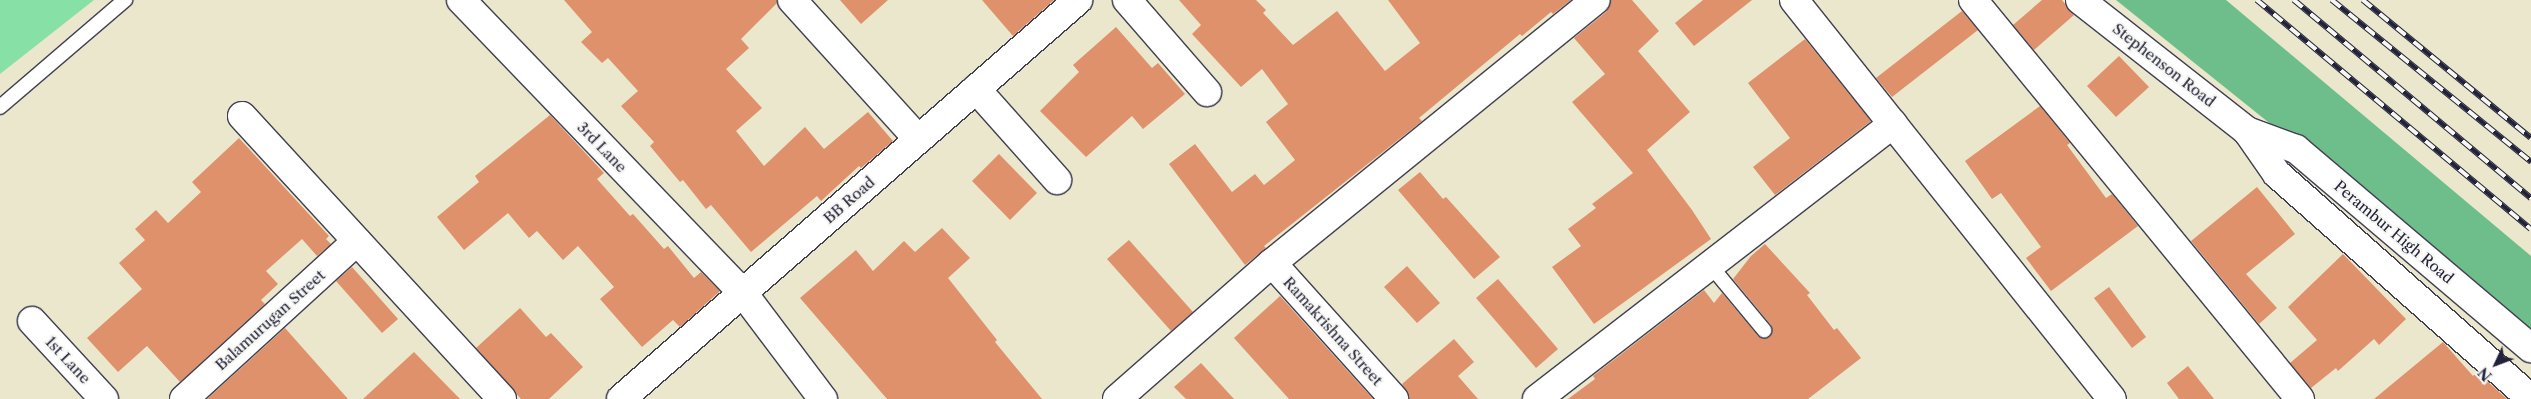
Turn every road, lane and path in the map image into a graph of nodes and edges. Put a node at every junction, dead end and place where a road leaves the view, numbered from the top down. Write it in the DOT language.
graph roads {
  1 [pos="125,0"];
  2 [pos="461,0"];
  3 [pos="792,0"];
  4 [pos="1078,0"];
  5 [pos="1127,0"];
  6 [pos="1596,0"];
  7 [pos="1794,0"];
  8 [pos="1973,0"];
  9 [pos="2080,0"];
  10 [pos="976,89"];
  11 [pos="1207,92"];
  12 [pos="0,108"];
  13 [pos="242,116"];
  14 [pos="1892,124"];
  15 [pos="2247,131"];
  16 [pos="918,139"];
  17 [pos="1057,180"];
  18 [pos="357,241"];
  19 [pos="1272,262"];
  20 [pos="1710,265"];
  21 [pos="743,293"];
  22 [pos="32,321"];
  23 [pos="1764,330"];
  24 [pos="2531,348"];
  25 [pos="104,399"];
  26 [pos="184,399"];
  27 [pos="502,399"];
  28 [pos="621,399"];
  29 [pos="823,399"];
  30 [pos="1117,399"];
  31 [pos="1394,399"];
  32 [pos="1537,399"];
  33 [pos="2112,399"];
  34 [pos="2300,399"];
  35 [pos="2531,399"];
  1 -- 12 [label="lane"];
  2 -- 21 [label="street, 3rd Lane"];
  3 -- 16 [label="street"];
  4 -- 10 [label="street, BB Road"];
  5 -- 11 [label="street"];
  6 -- 19 [label="street"];
  7 -- 14 [label="street"];
  8 -- 34 [label="street"];
  9 -- 15 [label="street, Stephenson Road"];
  10 -- 16 [label="street, BB Road"];
  10 -- 17 [label="street"];
  13 -- 18 [label="street"];
  14 -- 20 [label="street"];
  14 -- 33 [label="street"];
  15 -- 24 [label="street, Perambur High Road"];
  15 -- 35 [label="street"];
  16 -- 21 [label="street, BB Road"];
  18 -- 26 [label="street, Balamurugan Street"];
  18 -- 27 [label="street"];
  19 -- 30 [label="street"];
  19 -- 31 [label="street, Ramakrishna Street"];
  20 -- 23 [label="lane"];
  20 -- 32 [label="street"];
  21 -- 28 [label="street, BB Road"];
  21 -- 29 [label="street, 3rd Lane"];
  22 -- 25 [label="street, 1st Lane"];
}
